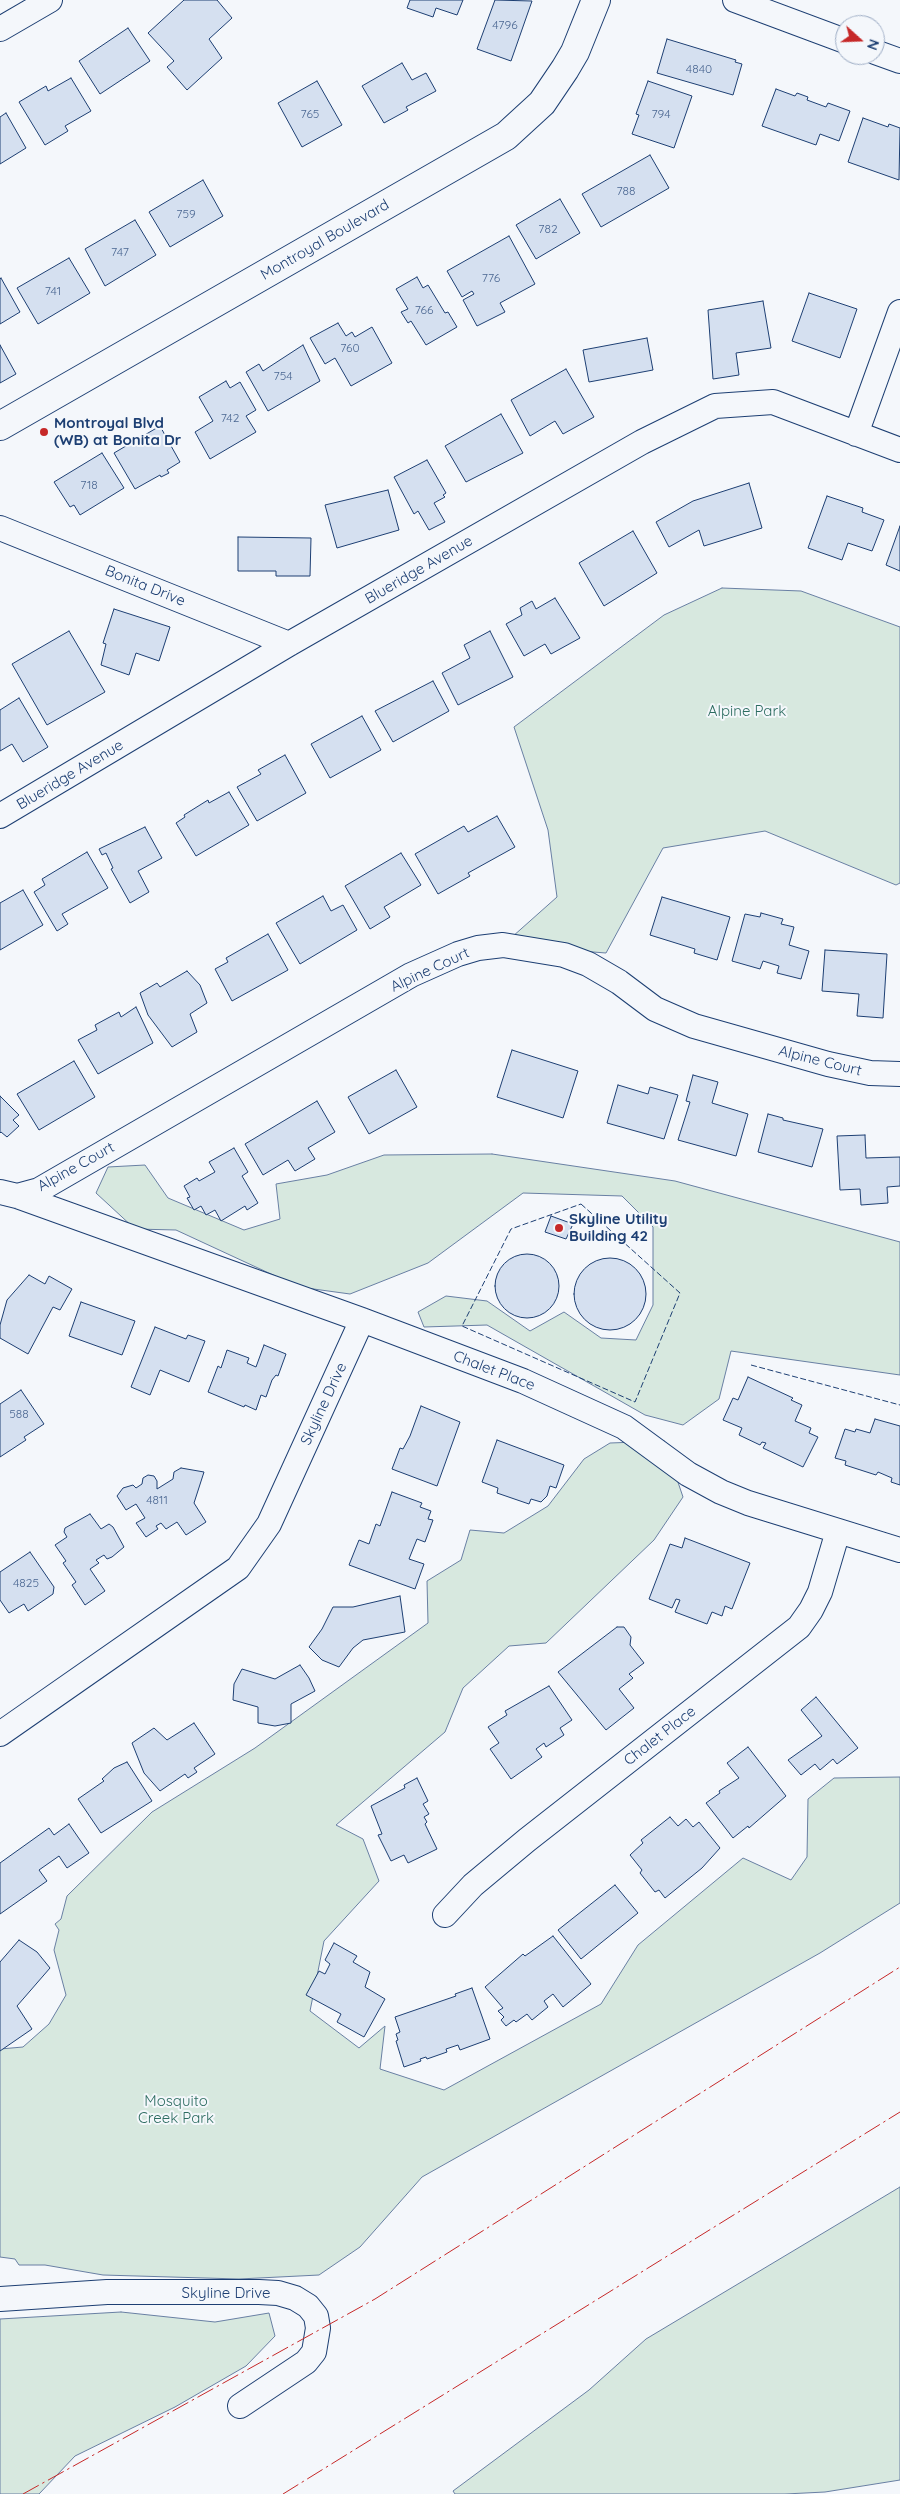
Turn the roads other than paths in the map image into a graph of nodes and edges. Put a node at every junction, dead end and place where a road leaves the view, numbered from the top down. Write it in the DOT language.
graph roads {
  1 [pos="50,0"];
  2 [pos="596,0"];
  3 [pos="735,0"];
  4 [pos="0,29"];
  5 [pos="835,37"];
  6 [pos="885,56"];
  7 [pos="900,61"];
  8 [pos="900,312"];
  9 [pos="0,426"];
  10 [pos="856,434"];
  11 [pos="900,450"];
  12 [pos="0,528"];
  13 [pos="289,644"];
  14 [pos="0,816"];
  15 [pos="900,1074"];
  16 [pos="8,1194"];
  17 [pos="362,1320"];
  18 [pos="838,1531"];
  19 [pos="900,1550"];
  20 [pos="0,1734"];
  21 [pos="445,1915"];
  22 [pos="0,2299"];
  23 [pos="240,2406"];
  1 -- 4 [label="street"];
  2 -- 9 [label="street, Montroyal Boulevard"];
  3 -- 5 [label="street"];
  6 -- 7 [label="street"];
  8 -- 10 [label="street"];
  10 -- 11 [label="street, Blueridge Avenue"];
  10 -- 13 [label="street, Blueridge Avenue"];
  12 -- 13 [label="street, Bonita Drive"];
  13 -- 14 [label="street, Blueridge Avenue"];
  15 -- 16 [label="street, Alpine Court"];
  16 -- 17 [label="street"];
  17 -- 18 [label="street, Chalet Place"];
  17 -- 20 [label="street, Skyline Drive"];
  18 -- 19 [label="street, Chalet Place"];
  18 -- 21 [label="street, Chalet Place"];
  22 -- 23 [label="street, Skyline Drive"];
}
